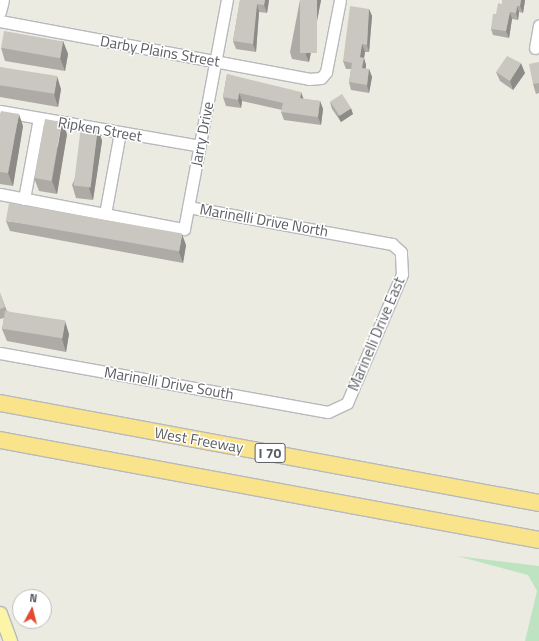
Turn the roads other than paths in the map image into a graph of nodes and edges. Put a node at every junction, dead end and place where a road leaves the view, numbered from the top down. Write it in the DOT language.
graph roads {
  1 [pos="3,0"];
  2 [pos="227,0"];
  3 [pos="340,0"];
  4 [pos="0,12"];
  5 [pos="0,22"];
  6 [pos="539,25"];
  7 [pos="535,48"];
  8 [pos="216,61"];
  9 [pos="0,111"];
  10 [pos="39,118"];
  11 [pos="120,132"];
  12 [pos="200,146"];
  13 [pos="0,194"];
  14 [pos="24,199"];
  15 [pos="188,207"];
  16 [pos="105,214"];
  17 [pos="402,252"];
  18 [pos="0,353"];
  19 [pos="0,403"];
  20 [pos="337,409"];
  21 [pos="0,440"];
  22 [pos="539,503"];
  23 [pos="539,540"];
  24 [pos="0,613"];
  25 [pos="10,641"];
  1 -- 4 [label="street"];
  2 -- 8 [label="street, Jarry Drive"];
  3 -- 8 [label="street, Darby Plains Street"];
  5 -- 8 [label="street, Darby Plains Street"];
  6 -- 7 [label="street"];
  8 -- 12 [label="street, Jarry Drive"];
  9 -- 10 [label="street, Ripken Street"];
  10 -- 11 [label="street, Ripken Street"];
  10 -- 14 [label="street"];
  11 -- 12 [label="street, Ripken Street"];
  11 -- 16 [label="street"];
  12 -- 15 [label="street, Jarry Drive"];
  13 -- 14 [label="street, Marinelli Drive North"];
  14 -- 16 [label="street, Marinelli Drive North"];
  15 -- 16 [label="street, Marinelli Drive North"];
  15 -- 17 [label="street, Marinelli Drive North"];
  17 -- 20 [label="street, Marinelli Drive East"];
  18 -- 20 [label="street, Marinelli Drive South"];
  19 -- 22 [label="highway, West Freeway / I 70"];
  21 -- 23 [label="highway, I 70"];
  24 -- 25 [label="main road"];
}
